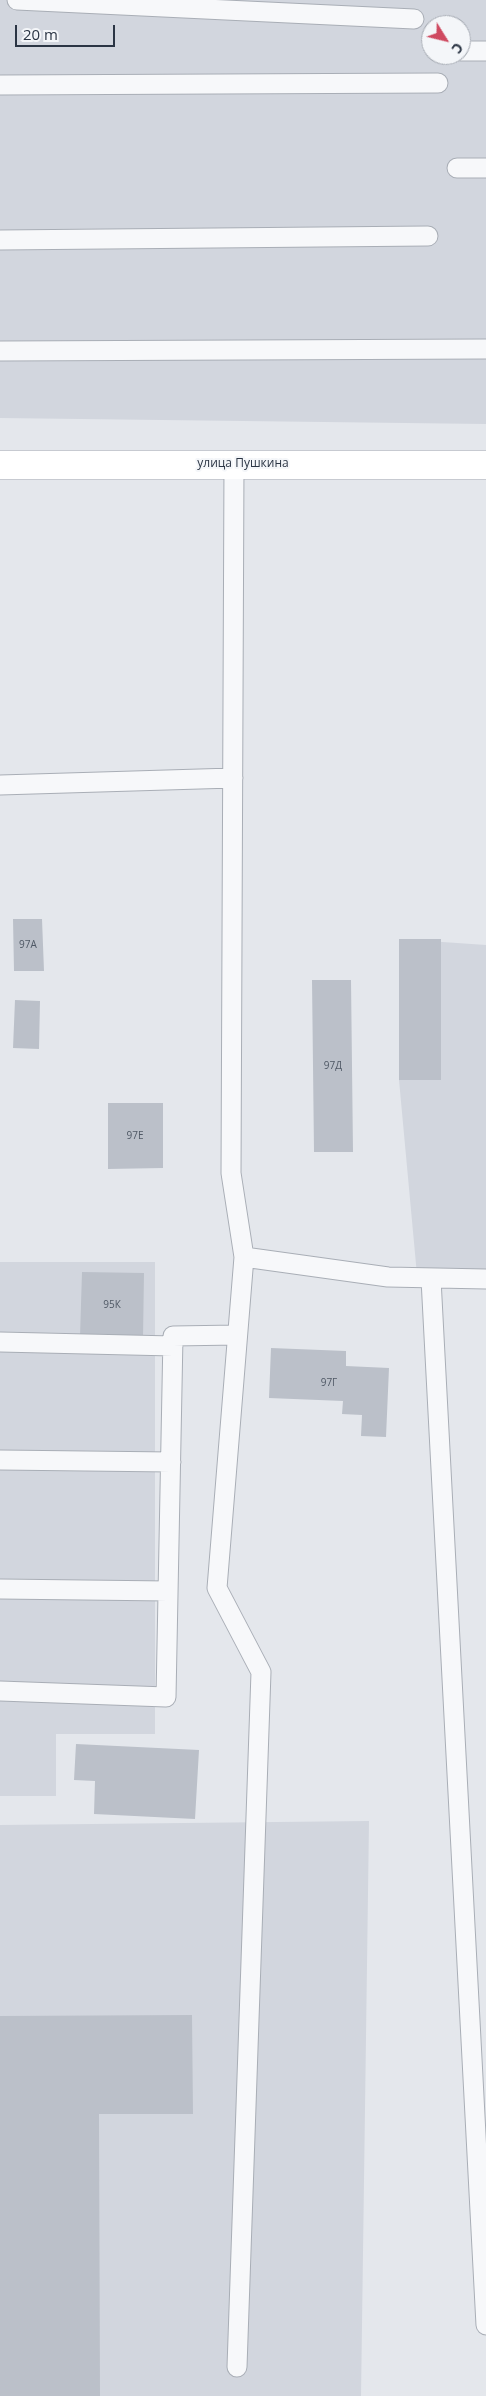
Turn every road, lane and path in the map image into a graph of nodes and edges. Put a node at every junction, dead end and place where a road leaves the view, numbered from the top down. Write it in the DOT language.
graph roads {
  1 [pos="17,0"];
  2 [pos="414,19"];
  3 [pos="471,51"];
  4 [pos="486,51"];
  5 [pos="438,83"];
  6 [pos="0,85"];
  7 [pos="457,168"];
  8 [pos="486,168"];
  9 [pos="428,236"];
  10 [pos="0,240"];
  11 [pos="486,349"];
  12 [pos="0,351"];
  13 [pos="234,463"];
  14 [pos="0,465"];
  15 [pos="486,465"];
  16 [pos="233,778"];
  17 [pos="0,785"];
  18 [pos="244,1257"];
  19 [pos="431,1279"];
  20 [pos="486,1279"];
  21 [pos="237,1335"];
  22 [pos="0,1342"];
  23 [pos="173,1346"];
  24 [pos="0,1460"];
  25 [pos="171,1462"];
  26 [pos="0,1589"];
  27 [pos="168,1591"];
  28 [pos="0,1691"];
  29 [pos="486,2325"];
  30 [pos="236,2367"];
  1 -- 2 [label="lane"];
  3 -- 4 [label="lane"];
  5 -- 6 [label="lane"];
  7 -- 8 [label="lane"];
  9 -- 10 [label="lane"];
  11 -- 12 [label="lane"];
  13 -- 14 [label="main road, улица Пушкина"];
  13 -- 15 [label="main road, улица Пушкина"];
  13 -- 16 [label="lane"];
  16 -- 17 [label="lane"];
  16 -- 18 [label="lane"];
  18 -- 19 [label="lane"];
  18 -- 21 [label="lane"];
  19 -- 20 [label="lane"];
  19 -- 29 [label="lane"];
  21 -- 23 [label="lane"];
  21 -- 30 [label="lane"];
  22 -- 23 [label="lane"];
  23 -- 25 [label="lane"];
  24 -- 25 [label="lane"];
  25 -- 27 [label="lane"];
  26 -- 27 [label="lane"];
  27 -- 28 [label="lane"];
}
